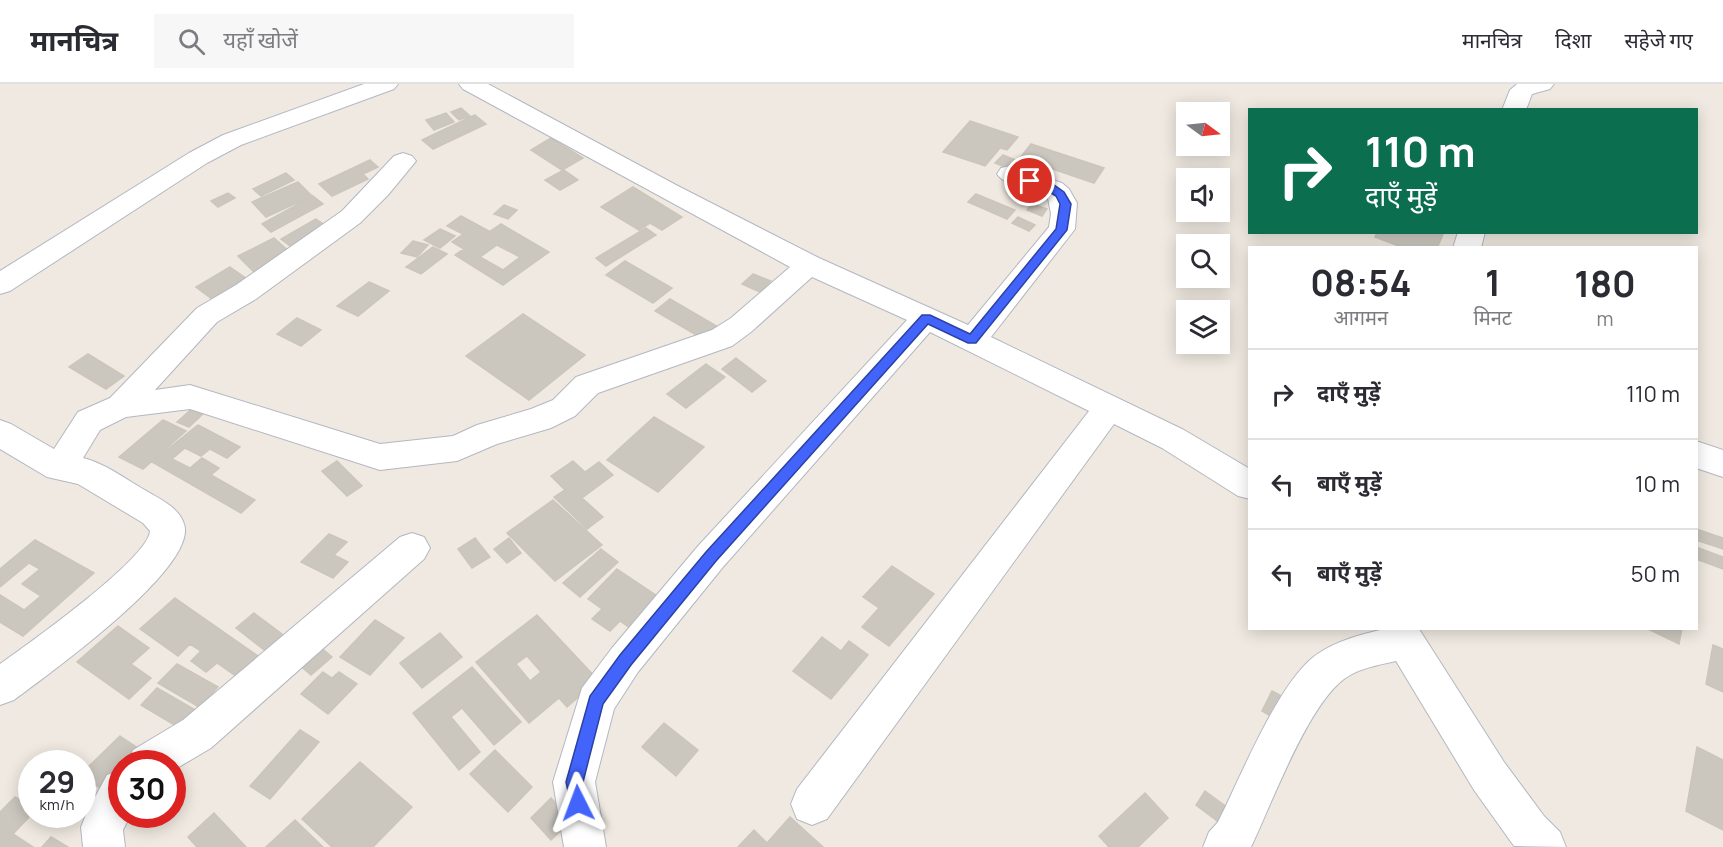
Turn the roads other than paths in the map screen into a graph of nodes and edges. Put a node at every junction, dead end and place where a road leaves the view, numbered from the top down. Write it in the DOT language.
graph roads {
  1 [pos="386,84"];
  2 [pos="471,84"];
  3 [pos="1542,84"];
  4 [pos="1515,108"];
  5 [pos="403,161"];
  6 [pos="1010,174"];
  7 [pos="809,265"];
  8 [pos="0,284"];
  9 [pos="926,318"];
  10 [pos="972,340"];
  11 [pos="121,405"];
  12 [pos="1109,408"];
  13 [pos="0,433"];
  14 [pos="1698,455"];
  15 [pos="1723,464"];
  16 [pos="59,468"];
  17 [pos="1248,485"];
  18 [pos="412,548"];
  19 [pos="1402,635"];
  20 [pos="0,687"];
  21 [pos="170,750"];
  22 [pos="812,804"];
  23 [pos="108,815"];
  24 [pos="104,847"];
  25 [pos="585,847"];
  26 [pos="1224,847"];
  27 [pos="1545,847"];
  1 -- 8 [label="street"];
  2 -- 7 [label="street"];
  3 -- 4 [label="street"];
  5 -- 11 [label="street"];
  6 -- 10 [label="street"];
  7 -- 9 [label="street"];
  7 -- 11 [label="street"];
  9 -- 10 [label="street"];
  9 -- 25 [label="street"];
  10 -- 12 [label="street"];
  11 -- 16 [label="street"];
  12 -- 17 [label="street"];
  12 -- 22 [label="street"];
  13 -- 16 [label="street"];
  14 -- 15 [label="street"];
  16 -- 20 [label="street"];
  18 -- 21 [label="street"];
  19 -- 26 [label="street"];
  19 -- 27 [label="street"];
  23 -- 24 [label="street"];
}
